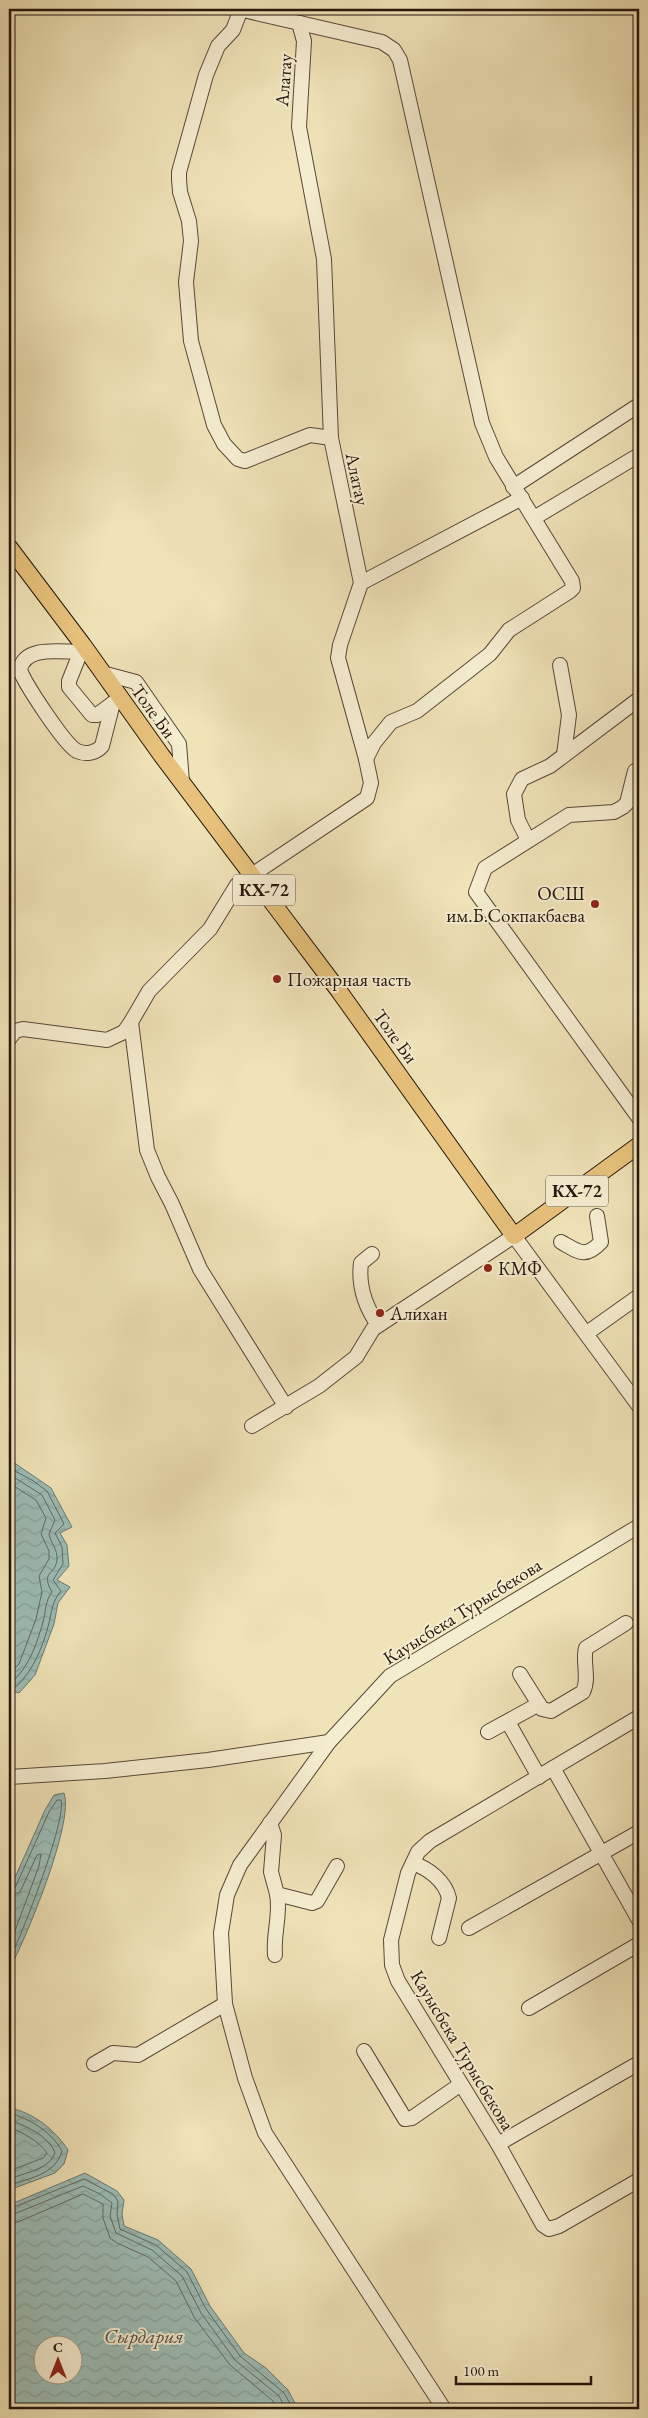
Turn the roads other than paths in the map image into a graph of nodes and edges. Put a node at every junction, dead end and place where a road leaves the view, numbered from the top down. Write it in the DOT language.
graph roads {
  1 [pos="240,9"];
  2 [pos="299,23"];
  3 [pos="639,405"];
  4 [pos="331,438"];
  5 [pos="639,455"];
  6 [pos="513,487"];
  7 [pos="522,498"];
  8 [pos="534,518"];
  9 [pos="9,547"];
  10 [pos="361,583"];
  11 [pos="82,648"];
  12 [pos="560,665"];
  13 [pos="102,673"];
  14 [pos="639,699"];
  15 [pos="117,700"];
  16 [pos="564,755"];
  17 [pos="366,759"];
  18 [pos="635,771"];
  19 [pos="182,782"];
  20 [pos="528,840"];
  21 [pos="251,873"];
  22 [pos="131,1022"];
  23 [pos="9,1039"];
  24 [pos="639,1118"];
  25 [pos="639,1145"];
  26 [pos="597,1216"];
  27 [pos="514,1236"];
  28 [pos="561,1242"];
  29 [pos="372,1254"];
  30 [pos="639,1296"];
  31 [pos="378,1325"];
  32 [pos="586,1332"];
  33 [pos="639,1406"];
  34 [pos="286,1407"];
  35 [pos="252,1426"];
  36 [pos="639,1526"];
  37 [pos="626,1623"];
  38 [pos="520,1674"];
  39 [pos="538,1704"];
  40 [pos="639,1718"];
  41 [pos="508,1722"];
  42 [pos="488,1732"];
  43 [pos="330,1742"];
  44 [pos="553,1768"];
  45 [pos="9,1777"];
  46 [pos="539,1777"];
  47 [pos="270,1823"];
  48 [pos="639,1832"];
  49 [pos="602,1853"];
  50 [pos="414,1863"];
  51 [pos="336,1866"];
  52 [pos="277,1894"];
  53 [pos="639,1920"];
  54 [pos="469,1928"];
  55 [pos="439,1938"];
  56 [pos="639,1944"];
  57 [pos="275,1955"];
  58 [pos="225,2004"];
  59 [pos="529,2008"];
  60 [pos="364,2051"];
  61 [pos="639,2063"];
  62 [pos="94,2064"];
  63 [pos="461,2084"];
  64 [pos="498,2144"];
  65 [pos="639,2180"];
  66 [pos="444,2409"];
  1 -- 2 [label="street"];
  1 -- 4 [label="street"];
  2 -- 4 [label="street, Алатау"];
  2 -- 6 [label="street"];
  3 -- 6 [label="street"];
  4 -- 10 [label="street, Алатау"];
  5 -- 8 [label="street"];
  6 -- 7 [label="street"];
  7 -- 8 [label="street"];
  7 -- 10 [label="street"];
  8 -- 17 [label="street"];
  9 -- 11 [label="main road, Толе Би / КХ-72"];
  10 -- 17 [label="street"];
  11 -- 13 [label="main road, Толе Би / КХ-72"];
  11 -- 15 [label="street"];
  11 -- 15 [label="street"];
  12 -- 16 [label="street"];
  13 -- 15 [label="main road, Толе Би / КХ-72"];
  13 -- 19 [label="street"];
  14 -- 16 [label="street"];
  15 -- 19 [label="main road, Толе Би / КХ-72"];
  16 -- 20 [label="street"];
  17 -- 21 [label="street"];
  18 -- 20 [label="street"];
  19 -- 21 [label="main road, Толе Би / КХ-72"];
  20 -- 24 [label="street"];
  21 -- 22 [label="street"];
  21 -- 27 [label="main road, Толе Би / КХ-72"];
  22 -- 23 [label="street"];
  22 -- 34 [label="street"];
  25 -- 27 [label="main road, КХ-72"];
  26 -- 28 [label="street"];
  27 -- 31 [label="street"];
  27 -- 32 [label="street, Толе Би"];
  29 -- 31 [label="street"];
  30 -- 32 [label="street"];
  31 -- 34 [label="street"];
  32 -- 33 [label="street, Толе Би"];
  34 -- 35 [label="street"];
  36 -- 43 [label="street, Кауысбека Турысбекова"];
  37 -- 39 [label="street"];
  38 -- 39 [label="street"];
  39 -- 41 [label="street"];
  40 -- 44 [label="street, Кауысбека Турысбекова"];
  41 -- 42 [label="street"];
  41 -- 46 [label="street"];
  43 -- 45 [label="street"];
  43 -- 47 [label="street, Кауысбека Турысбекова"];
  44 -- 46 [label="street, Кауысбека Турысбекова"];
  44 -- 49 [label="street"];
  46 -- 50 [label="street, Кауысбека Турысбекова"];
  47 -- 52 [label="street"];
  47 -- 58 [label="street, Кауысбека Турысбекова"];
  48 -- 49 [label="street"];
  49 -- 53 [label="street"];
  49 -- 54 [label="street"];
  50 -- 55 [label="street"];
  50 -- 63 [label="street, Кауысбека Турысбекова"];
  51 -- 52 [label="street"];
  52 -- 57 [label="street"];
  56 -- 59 [label="street"];
  58 -- 62 [label="street"];
  58 -- 66 [label="street, Кауысбека Турысбекова"];
  60 -- 63 [label="street"];
  61 -- 64 [label="street"];
  63 -- 64 [label="street, Кауысбека Турысбекова"];
  64 -- 65 [label="street, Кауысбека Турысбекова"];
}
